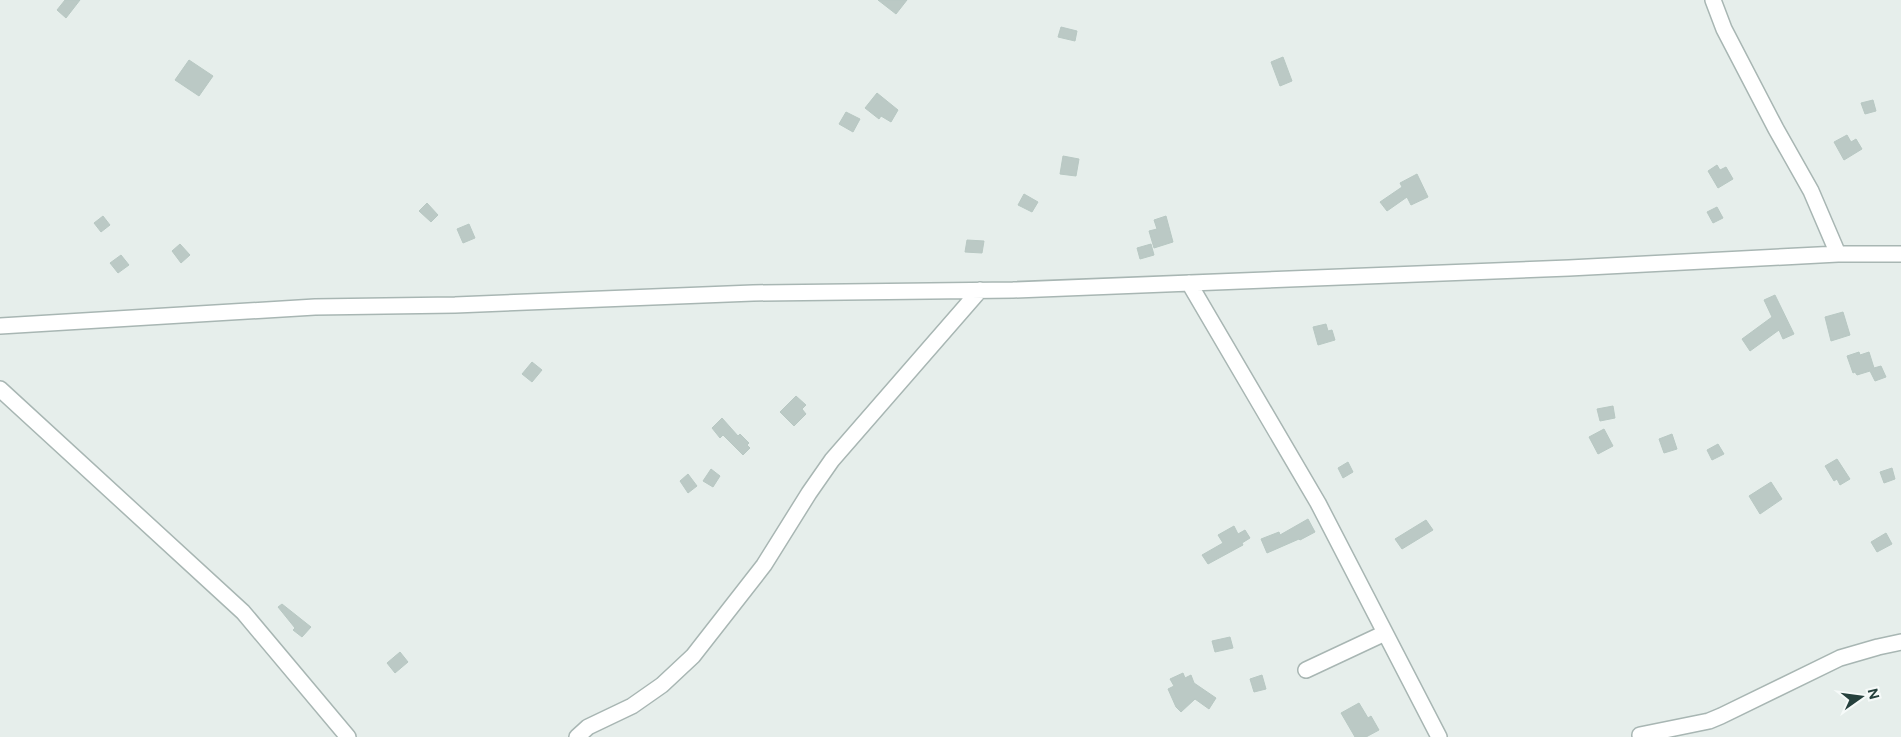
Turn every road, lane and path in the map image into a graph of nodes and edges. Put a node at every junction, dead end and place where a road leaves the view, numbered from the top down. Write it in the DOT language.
graph roads {
  1 [pos="1713,0"];
  2 [pos="1838,254"];
  3 [pos="1901,254"];
  4 [pos="1189,283"];
  5 [pos="980,290"];
  6 [pos="0,326"];
  7 [pos="0,389"];
  8 [pos="1385,632"];
  9 [pos="1901,642"];
  10 [pos="1306,670"];
  11 [pos="1640,735"];
  12 [pos="348,737"];
  13 [pos="578,737"];
  14 [pos="1439,737"];
  1 -- 2 [label="street"];
  2 -- 3 [label="street"];
  2 -- 4 [label="street"];
  4 -- 5 [label="street"];
  4 -- 8 [label="street"];
  5 -- 6 [label="street"];
  5 -- 13 [label="street"];
  7 -- 12 [label="street"];
  8 -- 10 [label="street"];
  8 -- 14 [label="street"];
  9 -- 11 [label="street"];
}
